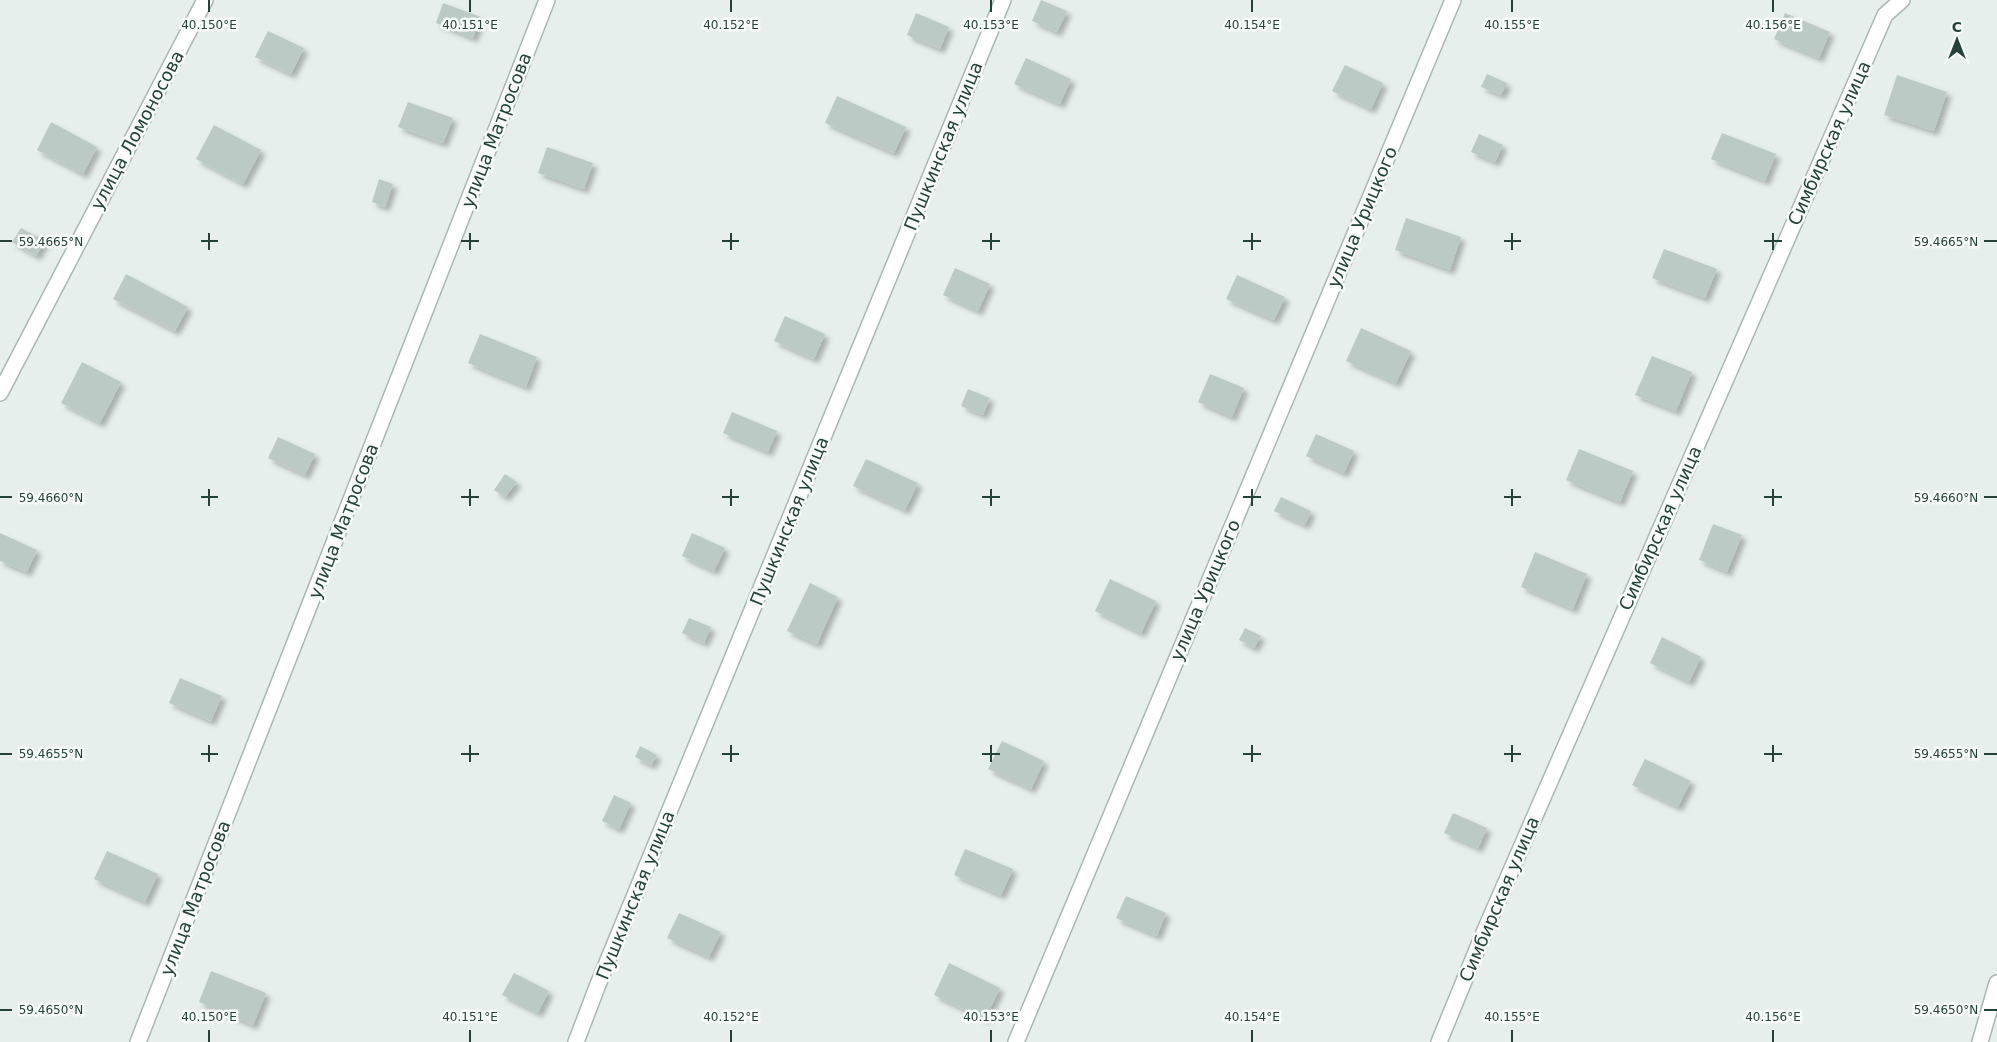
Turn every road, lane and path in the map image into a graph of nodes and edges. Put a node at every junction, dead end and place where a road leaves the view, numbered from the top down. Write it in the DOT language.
graph roads {
  1 [pos="205,0"];
  2 [pos="547,0"];
  3 [pos="1003,0"];
  4 [pos="1453,0"];
  5 [pos="1902,0"];
  6 [pos="0,393"];
  7 [pos="1997,983"];
  8 [pos="138,1042"];
  9 [pos="576,1042"];
  10 [pos="1016,1042"];
  11 [pos="1439,1042"];
  12 [pos="1980,1042"];
  1 -- 6 [label="street, улица Ломоносова"];
  2 -- 8 [label="street, улица Матросова"];
  3 -- 9 [label="street, Пушкинская улица"];
  4 -- 10 [label="street, улица Урицкого"];
  5 -- 11 [label="street, Симбирская улица"];
  7 -- 12 [label="street"];
}
